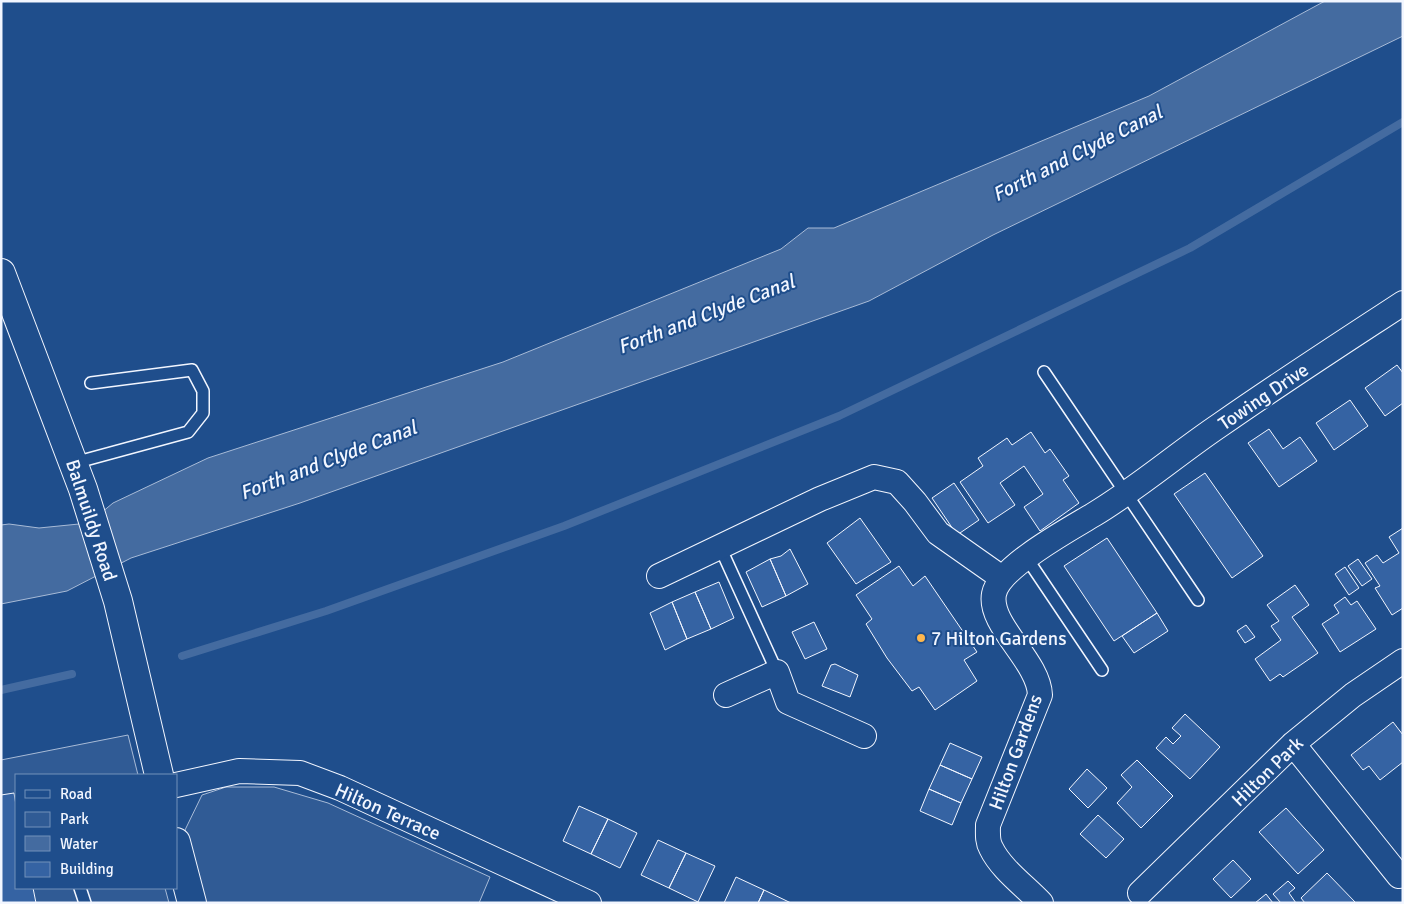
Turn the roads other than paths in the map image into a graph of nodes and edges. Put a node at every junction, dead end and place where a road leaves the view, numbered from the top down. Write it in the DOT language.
graph roads {
  1 [pos="1,273"];
  2 [pos="1403,303"];
  3 [pos="1044,372"];
  4 [pos="91,383"];
  5 [pos="74,463"];
  6 [pos="1126,495"];
  7 [pos="720,547"];
  8 [pos="1026,557"];
  9 [pos="659,576"];
  10 [pos="1002,578"];
  11 [pos="1198,600"];
  12 [pos="1403,661"];
  13 [pos="1102,670"];
  14 [pos="777,672"];
  15 [pos="726,695"];
  16 [pos="864,736"];
  17 [pos="1293,744"];
  18 [pos="159,774"];
  19 [pos="178,785"];
  20 [pos="178,850"];
  21 [pos="1399,876"];
  22 [pos="80,889"];
  23 [pos="1140,894"];
  24 [pos="85,903"];
  25 [pos="192,903"];
  26 [pos="589,903"];
  27 [pos="1041,903"];
  1 -- 5 [label="street, Balmuildy Road"];
  2 -- 6 [label="street, Towing Drive"];
  3 -- 6 [label="lane"];
  4 -- 5 [label="lane"];
  5 -- 18 [label="street, Balmuildy Road"];
  6 -- 8 [label="street, Towing Drive"];
  6 -- 11 [label="lane"];
  7 -- 9 [label="street"];
  7 -- 10 [label="street"];
  7 -- 14 [label="lane"];
  8 -- 10 [label="street, Towing Drive"];
  8 -- 13 [label="lane"];
  10 -- 27 [label="street, Hilton Gardens"];
  12 -- 17 [label="street, Hilton Park"];
  14 -- 15 [label="street"];
  14 -- 16 [label="street"];
  17 -- 21 [label="street"];
  17 -- 23 [label="street, Hilton Park"];
  19 -- 26 [label="street, Hilton Terrace"];
  20 -- 25 [label="street"];
  22 -- 24 [label="lane"];
}
